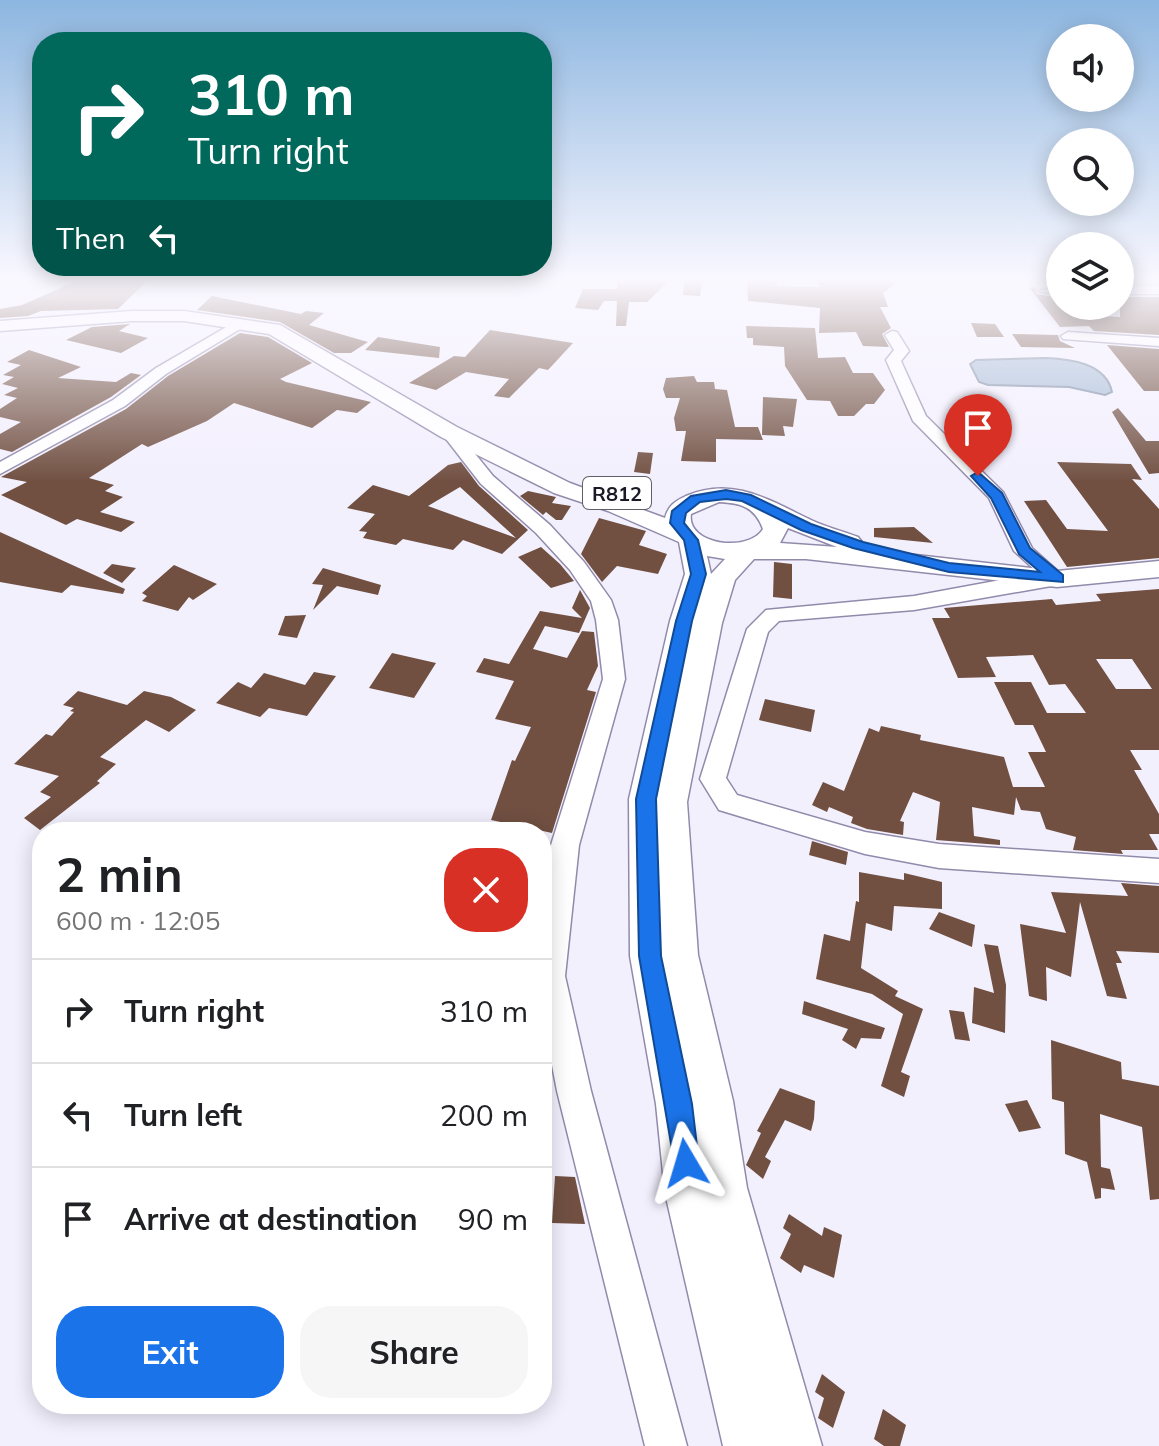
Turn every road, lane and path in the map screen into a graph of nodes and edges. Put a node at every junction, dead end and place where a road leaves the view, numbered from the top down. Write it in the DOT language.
graph roads {
  1 [pos="201,346"];
  2 [pos="304,346"];
  3 [pos="899,346"];
  4 [pos="449,432"];
  5 [pos="0,469"];
  6 [pos="540,477"];
  7 [pos="696,499"];
  8 [pos="763,506"];
  9 [pos="687,537"];
  10 [pos="751,549"];
  11 [pos="949,568"];
  12 [pos="1159,569"];
  13 [pos="1052,578"];
  14 [pos="1159,871"];
  15 [pos="552,959"];
  16 [pos="552,986"];
  17 [pos="706,1190"];
  18 [pos="666,1446"];
  19 [pos="752,1446"];
  20 [pos="793,1446"];
  1 -- 5 [label="street"];
  2 -- 4 [label="main road, R812"];
  3 -- 13 [label="street"];
  4 -- 6 [label="main road, R812"];
  4 -- 15 [label="street"];
  6 -- 7 [label="main road, R812"];
  6 -- 9 [label="main road, R812"];
  7 -- 8 [label="main road, R812"];
  7 -- 9 [label="main road, R812"];
  8 -- 10 [label="main road"];
  8 -- 11 [label="main road, R812"];
  9 -- 10 [label="main road, R812"];
  9 -- 17 [label="main road"];
  10 -- 11 [label="main road, R812"];
  10 -- 17 [label="main road"];
  11 -- 13 [label="main road, R812"];
  12 -- 13 [label="main road, R812"];
  13 -- 14 [label="street"];
  16 -- 18 [label="street"];
  17 -- 19 [label="main road"];
  17 -- 20 [label="main road"];
}
